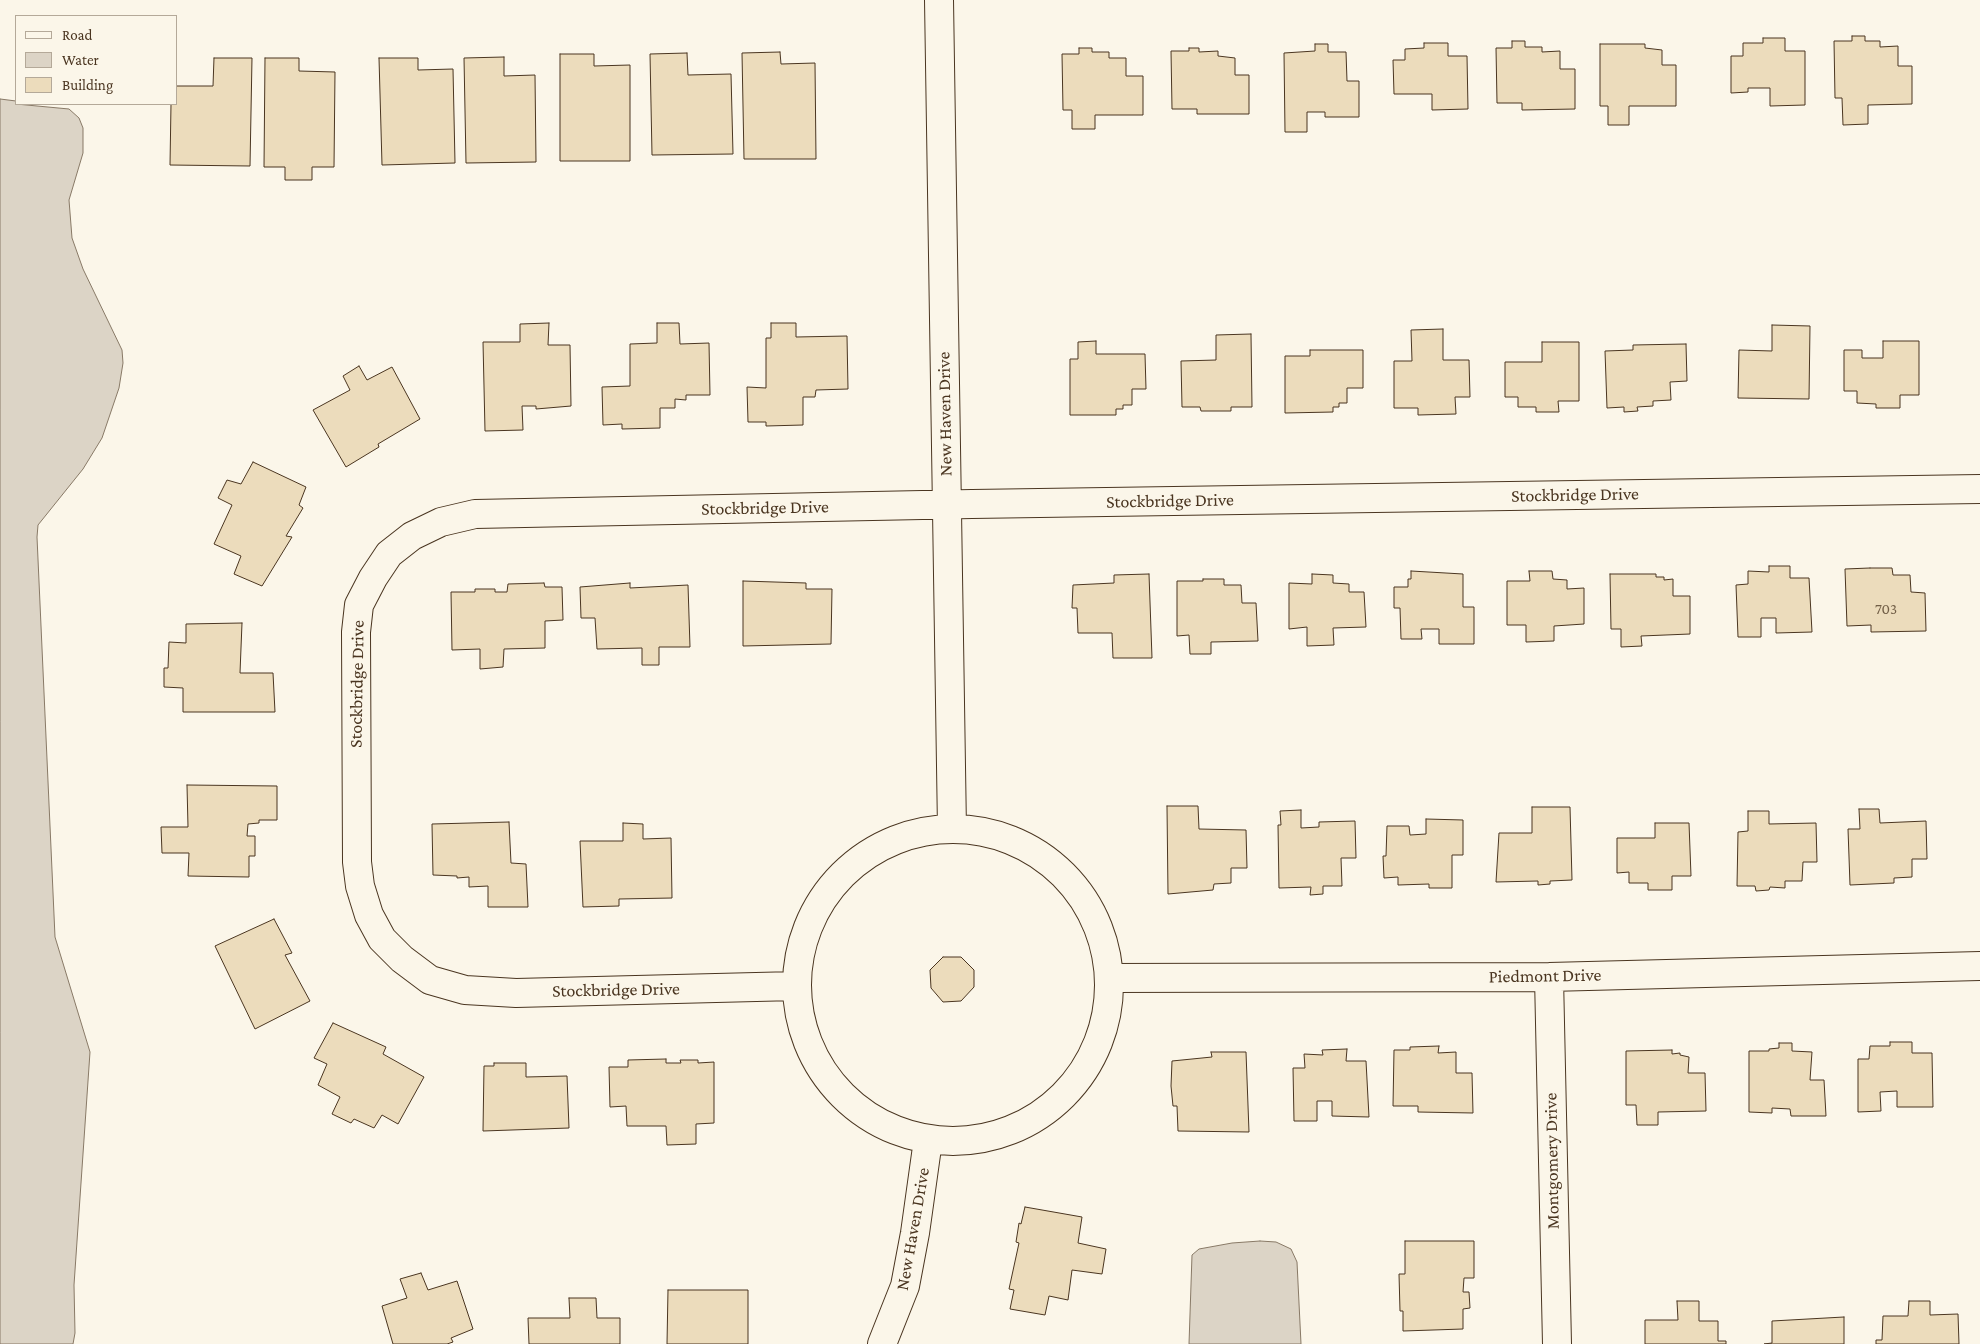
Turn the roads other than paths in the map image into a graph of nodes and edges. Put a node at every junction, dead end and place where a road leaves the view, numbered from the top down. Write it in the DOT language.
graph roads {
  1 [pos="939,0"];
  2 [pos="1980,489"];
  3 [pos="947,504"];
  4 [pos="952,829"];
  5 [pos="1980,966"];
  6 [pos="1549,977"];
  7 [pos="1110,978"];
  8 [pos="796,986"];
  9 [pos="928,1140"];
  10 [pos="882,1344"];
  11 [pos="1557,1344"];
  1 -- 3 [label="street, New Haven Drive"];
  2 -- 3 [label="street, Stockbridge Drive"];
  3 -- 4 [label="street, New Haven Drive"];
  3 -- 8 [label="street, Stockbridge Drive"];
  4 -- 7 [label="street"];
  4 -- 8 [label="street"];
  5 -- 6 [label="street, Piedmont Drive"];
  6 -- 7 [label="street, Piedmont Drive"];
  6 -- 11 [label="street, Montgomery Drive"];
  7 -- 9 [label="street"];
  8 -- 9 [label="street"];
  9 -- 10 [label="street, New Haven Drive"];
}
